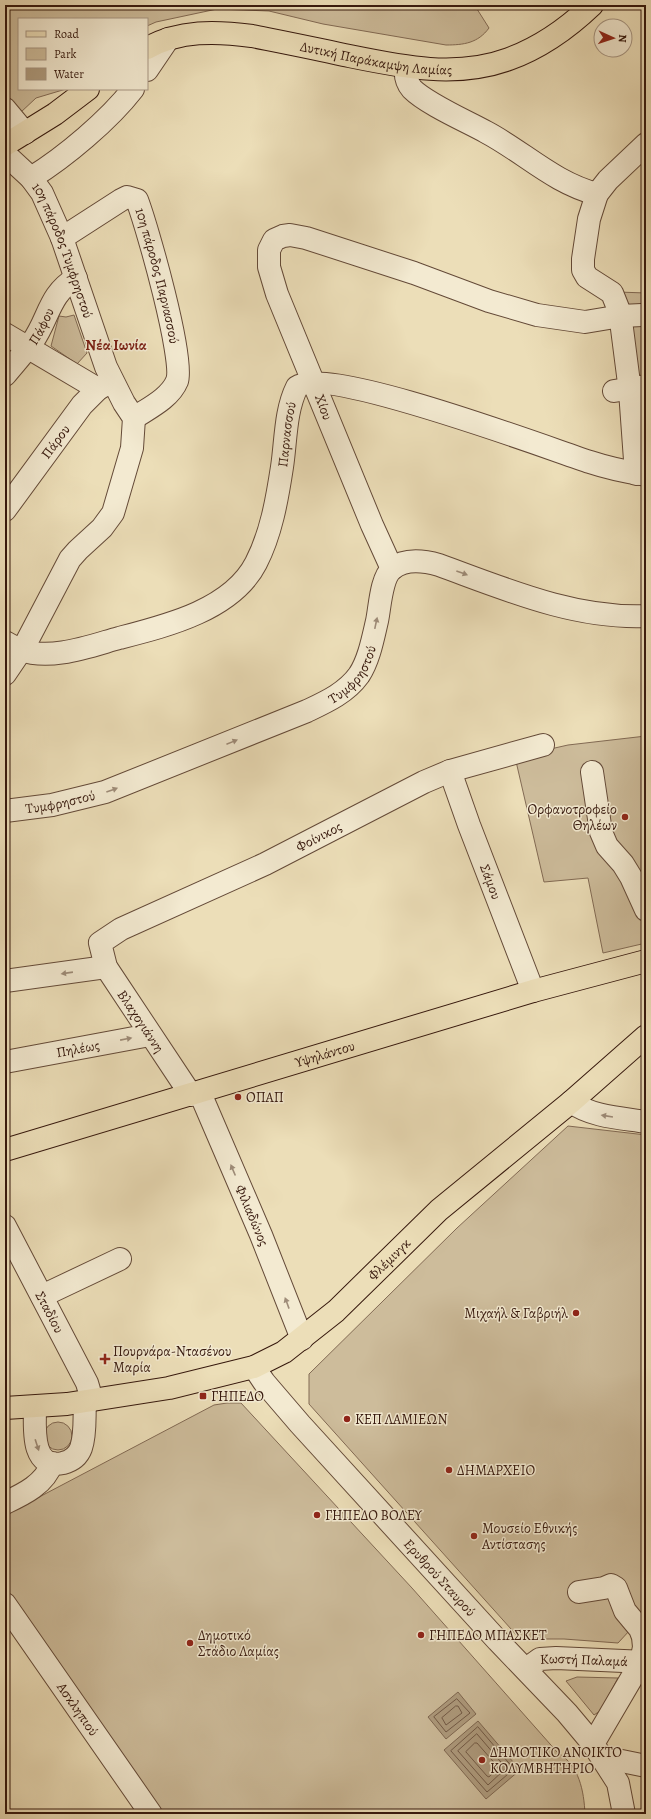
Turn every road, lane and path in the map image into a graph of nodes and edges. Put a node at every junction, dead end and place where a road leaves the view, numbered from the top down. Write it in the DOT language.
graph roads {
  1 [pos="592,5"];
  2 [pos="168,39"];
  3 [pos="148,48"];
  4 [pos="406,67"];
  5 [pos="148,69"];
  6 [pos="87,90"];
  7 [pos="132,90"];
  8 [pos="5,109"];
  9 [pos="25,133"];
  10 [pos="646,144"];
  11 [pos="5,145"];
  12 [pos="5,154"];
  13 [pos="31,178"];
  14 [pos="597,194"];
  15 [pos="62,238"];
  16 [pos="76,278"];
  17 [pos="632,315"];
  18 [pos="5,334"];
  19 [pos="28,348"];
  20 [pos="5,376"];
  21 [pos="315,382"];
  22 [pos="105,385"];
  23 [pos="630,389"];
  24 [pos="134,418"];
  25 [pos="641,474"];
  26 [pos="5,510"];
  27 [pos="392,568"];
  28 [pos="646,616"];
  29 [pos="13,646"];
  30 [pos="5,674"];
  31 [pos="543,745"];
  32 [pos="450,771"];
  33 [pos="592,772"];
  34 [pos="5,811"];
  35 [pos="646,910"];
  36 [pos="100,943"];
  37 [pos="646,961"];
  38 [pos="106,967"];
  39 [pos="5,981"];
  40 [pos="533,991"];
  41 [pos="150,1035"];
  42 [pos="646,1036"];
  43 [pos="5,1062"];
  44 [pos="196,1094"];
  45 [pos="571,1102"];
  46 [pos="646,1122"];
  47 [pos="5,1150"];
  48 [pos="5,1226"];
  49 [pos="120,1259"];
  50 [pos="42,1296"];
  51 [pos="302,1339"];
  52 [pos="254,1367"];
  53 [pos="88,1401"];
  54 [pos="35,1407"];
  55 [pos="5,1408"];
  56 [pos="52,1463"];
  57 [pos="5,1502"];
  58 [pos="579,1592"];
  59 [pos="8,1615"];
  60 [pos="643,1662"];
  61 [pos="526,1669"];
  62 [pos="598,1750"];
  63 [pos="646,1766"];
  64 [pos="151,1814"];
  65 [pos="624,1814"];
  1 -- 4 [label="main road, Δυτική Παράκαμψη Λαμίας"];
  2 -- 3 [label="main road, Δυτική Παράκαμψη Λαμίας"];
  2 -- 4 [label="main road, Δυτική Παράκαμψη Λαμίας"];
  2 -- 5 [label="street"];
  4 -- 14 [label="street"];
  6 -- 9 [label="main road"];
  7 -- 13 [label="street"];
  8 -- 9 [label="street"];
  9 -- 11 [label="main road"];
  10 -- 14 [label="street"];
  12 -- 13 [label="street, 10η πάροδος Τυμφρηστού"];
  13 -- 15 [label="street, 10η πάροδος Τυμφρηστού"];
  14 -- 17 [label="street"];
  15 -- 16 [label="street, 10η πάροδος Τυμφρηστού"];
  15 -- 24 [label="street, 10η πάροδος Παρνασσού"];
  16 -- 19 [label="street, Πάφου"];
  16 -- 22 [label="street, 10η πάροδος Τυμφρηστού"];
  17 -- 21 [label="street, Χίου"];
  17 -- 23 [label="street"];
  18 -- 19 [label="street"];
  19 -- 20 [label="street, Πάφου"];
  19 -- 22 [label="street"];
  21 -- 25 [label="street, Παρνασσού"];
  21 -- 27 [label="street, Χίου"];
  21 -- 29 [label="street, Παρνασσού"];
  22 -- 24 [label="street, 10η πάροδος Τυμφρηστού"];
  22 -- 26 [label="street, Πάρου"];
  23 -- 25 [label="street"];
  24 -- 29 [label="street"];
  27 -- 28 [label="street, one-way"];
  34 -- 27 [label="street, Τυμφρηστού, one-way"];
  29 -- 30 [label="street"];
  31 -- 32 [label="street, Φοίνικος"];
  32 -- 36 [label="street, Φοίνικος"];
  32 -- 40 [label="street, Σάμου"];
  33 -- 35 [label="street"];
  36 -- 38 [label="street, Βλαχογιάννη"];
  37 -- 40 [label="main road, Υψηλάντου"];
  38 -- 39 [label="street, one-way"];
  38 -- 41 [label="street, Βλαχογιάννη"];
  40 -- 44 [label="main road, Υψηλάντου"];
  43 -- 41 [label="street, Πηλέως, one-way"];
  41 -- 44 [label="street, Βλαχογιάννη"];
  42 -- 45 [label="main road, Φλέμινγκ"];
  44 -- 47 [label="main road, Υψηλάντου"];
  51 -- 44 [label="street, Φιλιαδώνος, one-way"];
  46 -- 45 [label="street, one-way"];
  45 -- 51 [label="main road, Φλέμινγκ"];
  48 -- 50 [label="street, Σταδίου"];
  49 -- 50 [label="street"];
  50 -- 53 [label="street, Σταδίου"];
  51 -- 52 [label="main road, Φλέμινγκ"];
  52 -- 53 [label="main road, Φλέμινγκ"];
  52 -- 61 [label="street, Ερυθρού Σταυρού"];
  53 -- 54 [label="main road, Φλέμινγκ"];
  53 -- 56 [label="street, Σταδίου"];
  54 -- 55 [label="main road, Φλέμινγκ"];
  54 -- 56 [label="street, one-way"];
  56 -- 57 [label="street"];
  58 -- 60 [label="street"];
  59 -- 64 [label="street, Ασκληπιού"];
  60 -- 61 [label="street, Κωστή Παλαμά"];
  60 -- 62 [label="street"];
  61 -- 62 [label="street, Ερυθρού Σταυρού"];
  62 -- 63 [label="street"];
  62 -- 65 [label="street, Ερυθρού Σταυρού"];
}
